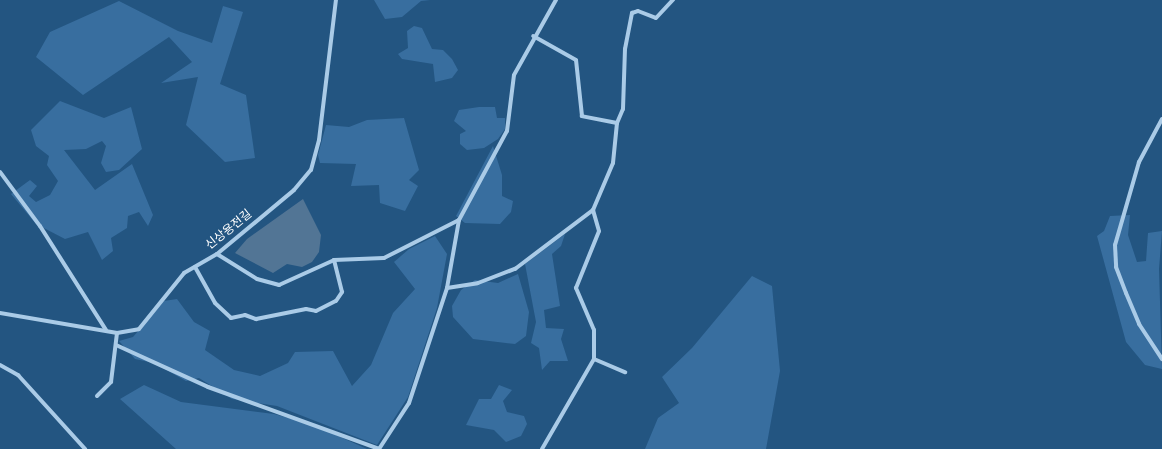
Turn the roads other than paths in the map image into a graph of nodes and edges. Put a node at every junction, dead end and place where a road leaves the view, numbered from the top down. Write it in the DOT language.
graph roads {
  1 [pos="336,0"];
  2 [pos="556,0"];
  3 [pos="673,0"];
  4 [pos="533,36"];
  5 [pos="1162,119"];
  6 [pos="617,123"];
  7 [pos="0,172"];
  8 [pos="593,210"];
  9 [pos="459,220"];
  10 [pos="217,254"];
  11 [pos="334,260"];
  12 [pos="195,268"];
  13 [pos="447,288"];
  14 [pos="0,313"];
  15 [pos="106,330"];
  16 [pos="117,333"];
  17 [pos="116,345"];
  18 [pos="594,359"];
  19 [pos="1162,359"];
  20 [pos="0,365"];
  21 [pos="625,372"];
  22 [pos="97,396"];
  23 [pos="85,449"];
  24 [pos="379,449"];
  25 [pos="542,449"];
  1 -- 10 [label="street, 신상용전길"];
  2 -- 4 [label="street"];
  3 -- 6 [label="street"];
  4 -- 6 [label="street"];
  4 -- 9 [label="street"];
  5 -- 19 [label="street"];
  6 -- 8 [label="street"];
  7 -- 15 [label="street"];
  8 -- 13 [label="street"];
  8 -- 18 [label="street"];
  9 -- 11 [label="street"];
  9 -- 13 [label="street"];
  10 -- 11 [label="street"];
  10 -- 12 [label="street, 신상용전길"];
  11 -- 12 [label="street"];
  12 -- 16 [label="street, 신상용전길"];
  13 -- 24 [label="street"];
  14 -- 15 [label="street, 신상용전길"];
  15 -- 16 [label="street, 신상용전길"];
  16 -- 17 [label="street"];
  17 -- 22 [label="street"];
  17 -- 24 [label="street"];
  18 -- 21 [label="street"];
  18 -- 25 [label="street"];
  20 -- 23 [label="street"];
}
